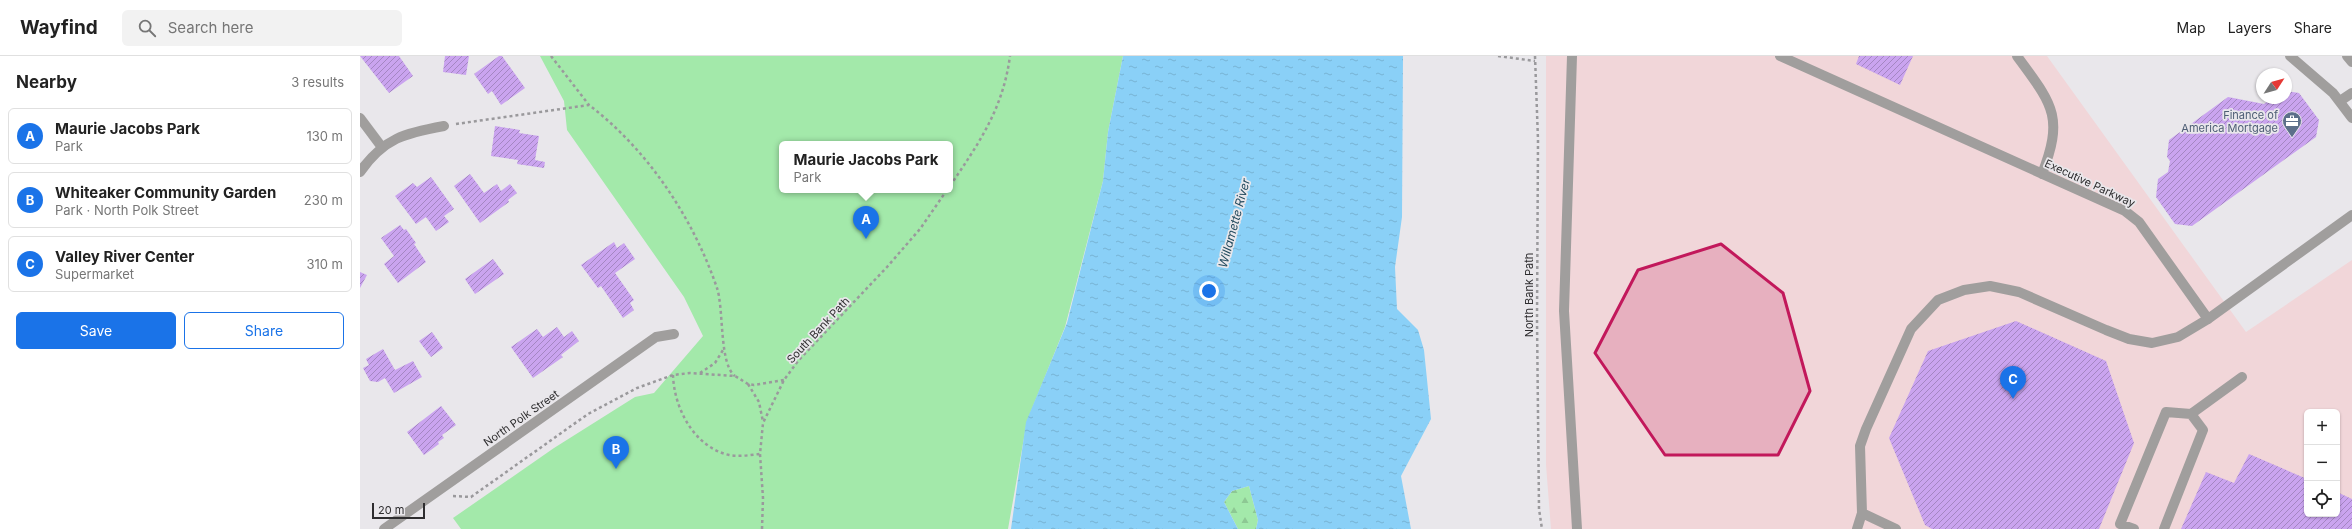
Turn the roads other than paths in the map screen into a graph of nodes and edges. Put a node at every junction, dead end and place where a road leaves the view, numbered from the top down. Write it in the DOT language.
graph roads {
  1 [pos="1572,56"];
  2 [pos="1780,56"];
  3 [pos="2017,56"];
  4 [pos="2290,56"];
  5 [pos="2347,56"];
  6 [pos="2352,62"];
  7 [pos="2352,93"];
  8 [pos="2340,101"];
  9 [pos="360,118"];
  10 [pos="2352,118"];
  11 [pos="444,126"];
  12 [pos="381,146"];
  13 [pos="360,172"];
  14 [pos="2042,174"];
  15 [pos="2352,215"];
  16 [pos="2208,319"];
  17 [pos="674,334"];
  18 [pos="2242,377"];
  19 [pos="2191,414"];
  20 [pos="1862,513"];
  21 [pos="384,529"];
  22 [pos="1577,529"];
  23 [pos="1857,529"];
  24 [pos="1896,529"];
  25 [pos="2134,529"];
  26 [pos="2164,529"];
  1 -- 22 [label="street"];
  2 -- 14 [label="street, Executive Parkway"];
  3 -- 14 [label="street"];
  4 -- 8 [label="street"];
  5 -- 6 [label="street"];
  7 -- 8 [label="street"];
  8 -- 10 [label="street"];
  9 -- 12 [label="street"];
  11 -- 12 [label="street"];
  12 -- 13 [label="street"];
  14 -- 16 [label="street, Executive Parkway"];
  15 -- 16 [label="street"];
  16 -- 20 [label="street"];
  17 -- 21 [label="street, North Polk Street"];
  18 -- 19 [label="street"];
  19 -- 25 [label="street"];
  19 -- 26 [label="street"];
  20 -- 23 [label="street"];
  20 -- 24 [label="street"];
}
